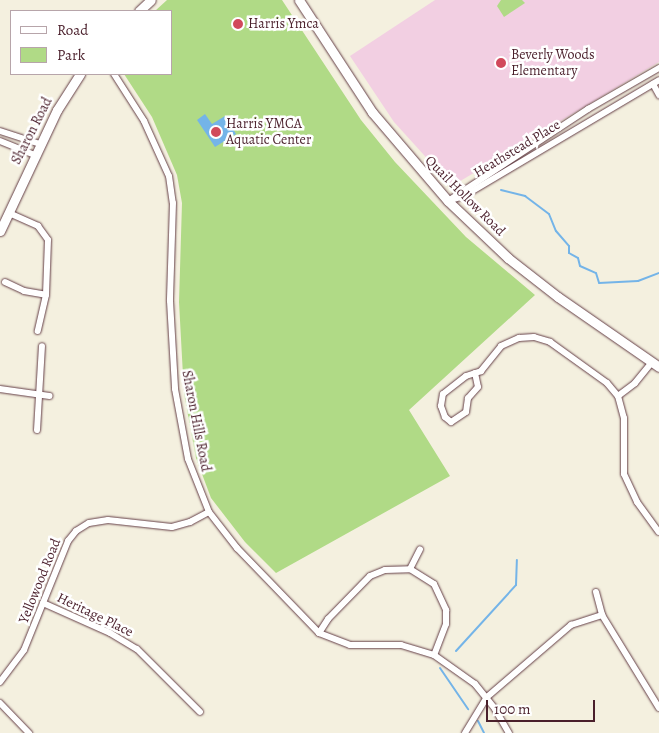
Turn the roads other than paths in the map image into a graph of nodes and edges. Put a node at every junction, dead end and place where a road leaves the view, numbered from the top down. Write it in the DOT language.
graph roads {
  1 [pos="151,0"];
  2 [pos="299,0"];
  3 [pos="140,10"];
  4 [pos="659,68"];
  5 [pos="79,75"];
  6 [pos="115,75"];
  7 [pos="659,80"];
  8 [pos="653,84"];
  9 [pos="659,95"];
  10 [pos="0,131"];
  11 [pos="0,141"];
  12 [pos="40,144"];
  13 [pos="35,155"];
  14 [pos="448,202"];
  15 [pos="9,213"];
  16 [pos="0,231"];
  17 [pos="5,282"];
  18 [pos="46,295"];
  19 [pos="38,332"];
  20 [pos="42,346"];
  21 [pos="656,364"];
  22 [pos="475,373"];
  23 [pos="0,389"];
  24 [pos="40,394"];
  25 [pos="50,396"];
  26 [pos="618,396"];
  27 [pos="37,430"];
  28 [pos="209,512"];
  29 [pos="659,532"];
  30 [pos="420,548"];
  31 [pos="410,569"];
  32 [pos="596,592"];
  33 [pos="43,604"];
  34 [pos="602,615"];
  35 [pos="319,633"];
  36 [pos="434,655"];
  37 [pos="0,682"];
  38 [pos="487,697"];
  39 [pos="0,703"];
  40 [pos="659,708"];
  41 [pos="200,712"];
  42 [pos="29,733"];
  43 [pos="466,733"];
  44 [pos="509,733"];
  1 -- 3 [label="main road"];
  2 -- 14 [label="main road, Quail Hollow Road"];
  4 -- 14 [label="street, Heathstead Place"];
  5 -- 12 [label="main road, Sharon Road"];
  6 -- 28 [label="street, Sharon Hills Road"];
  7 -- 8 [label="street, Heathstead Place"];
  8 -- 9 [label="street"];
  8 -- 14 [label="street, Heathstead Place"];
  10 -- 12 [label="street"];
  11 -- 13 [label="street"];
  12 -- 13 [label="main road, Sharon Road"];
  13 -- 15 [label="main road, Sharon Road"];
  14 -- 21 [label="main road, Quail Hollow Road"];
  15 -- 16 [label="main road, Sharon Road"];
  15 -- 18 [label="street"];
  17 -- 18 [label="street"];
  18 -- 19 [label="street"];
  20 -- 24 [label="street"];
  21 -- 26 [label="street"];
  22 -- 22 [label="street"];
  22 -- 26 [label="street"];
  23 -- 24 [label="street"];
  24 -- 25 [label="street"];
  24 -- 27 [label="street"];
  26 -- 29 [label="street"];
  28 -- 33 [label="street, Yellowood Road"];
  28 -- 35 [label="street, Sharon Hills Road"];
  30 -- 31 [label="street"];
  31 -- 35 [label="street"];
  31 -- 36 [label="street"];
  32 -- 34 [label="street"];
  33 -- 37 [label="street, Yellowood Road"];
  33 -- 41 [label="street, Heritage Place"];
  34 -- 38 [label="street"];
  34 -- 40 [label="street"];
  35 -- 36 [label="street, Sharon Hills Road"];
  36 -- 38 [label="street, Sharon Hills Road"];
  38 -- 43 [label="street"];
  38 -- 44 [label="street, Sharon Hills Road"];
  39 -- 42 [label="street"];
}
